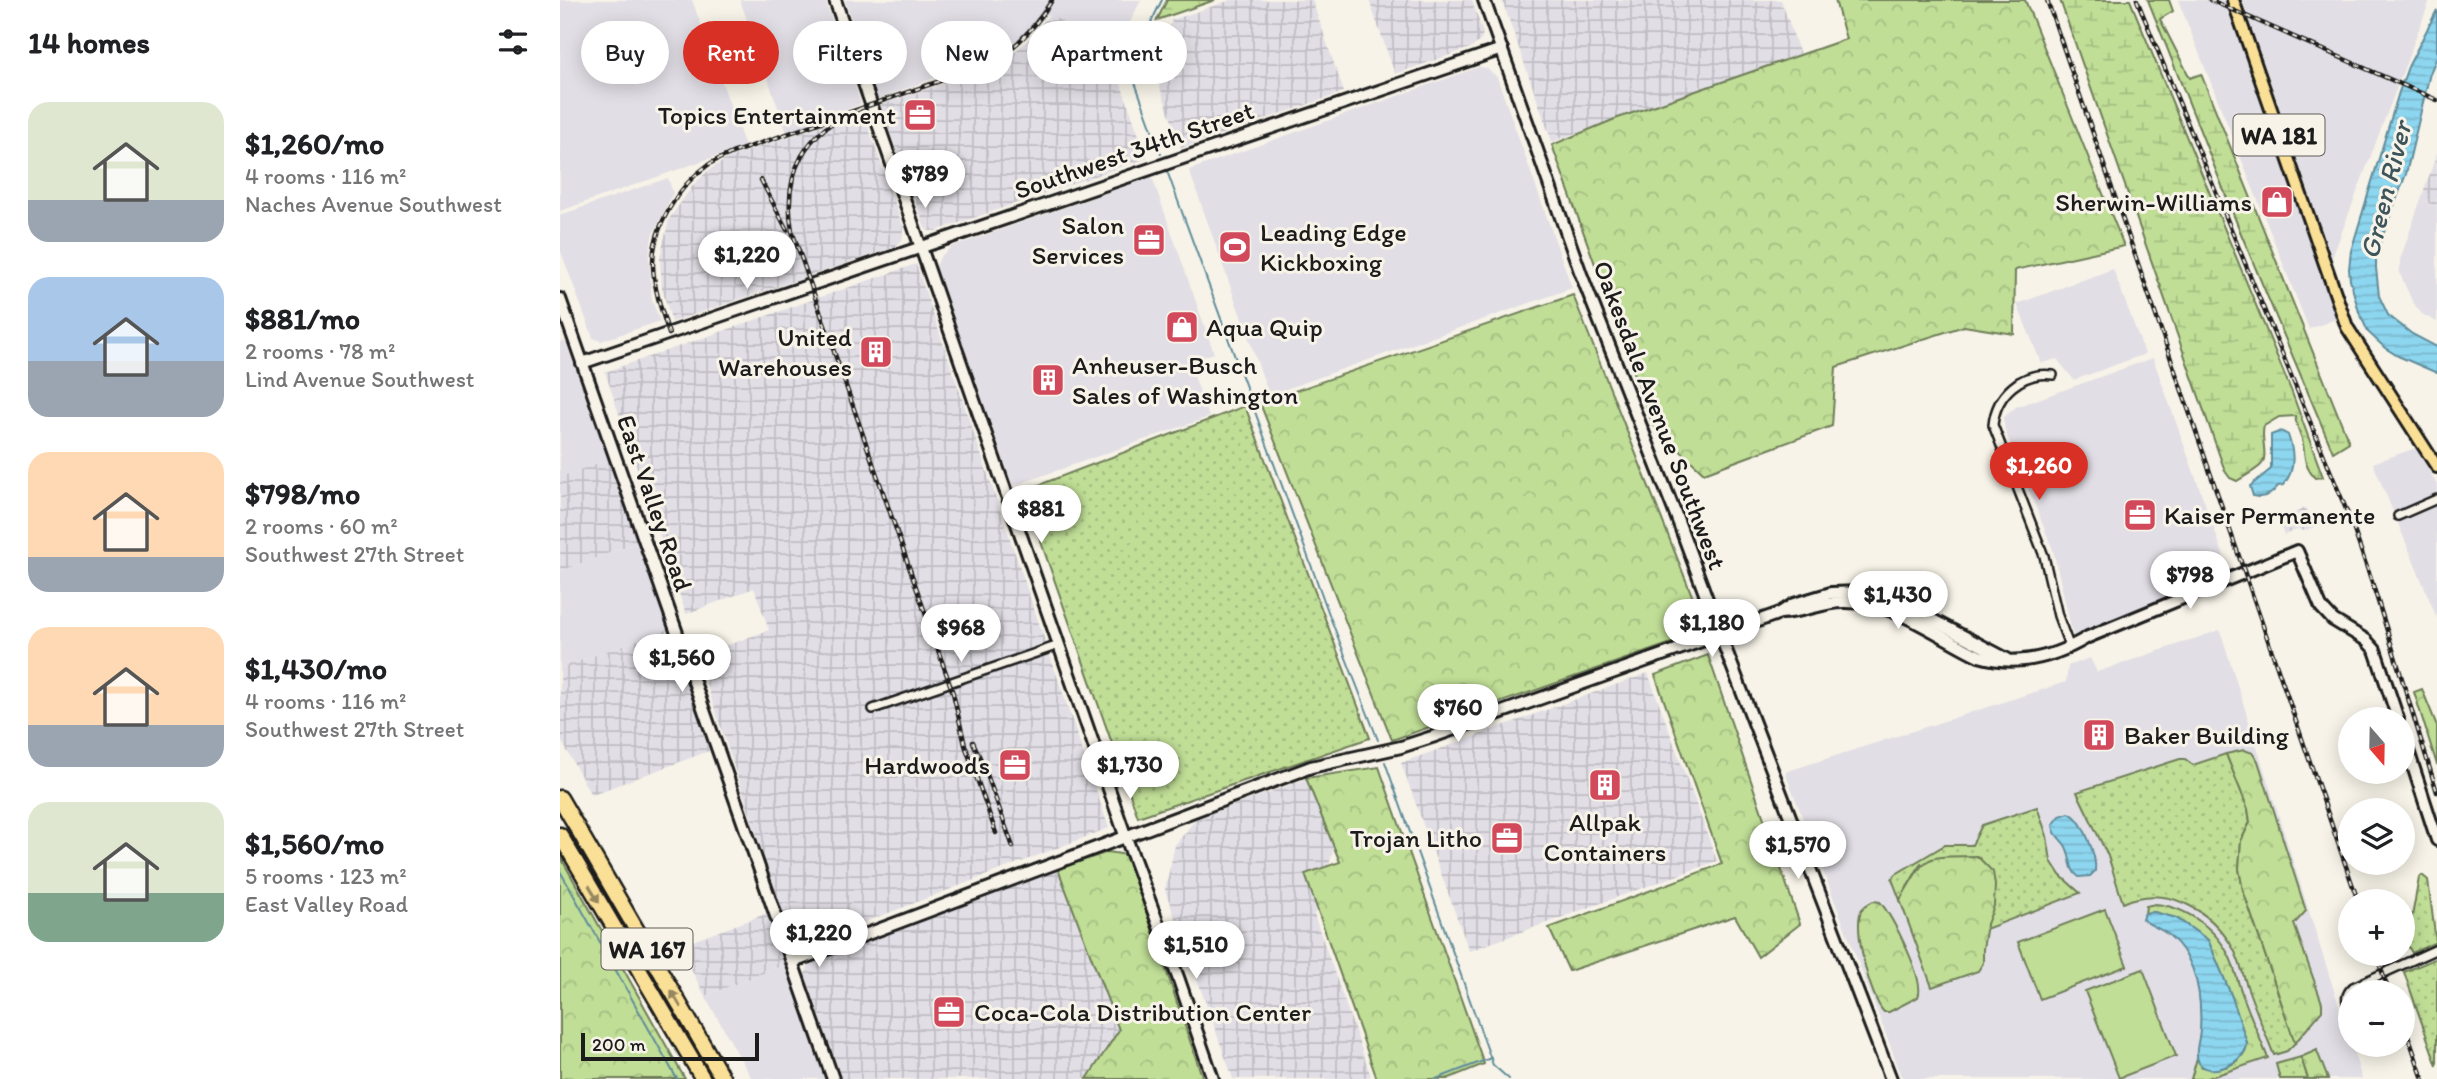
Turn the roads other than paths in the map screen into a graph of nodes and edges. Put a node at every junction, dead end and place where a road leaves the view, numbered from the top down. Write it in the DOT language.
graph roads {
  1 [pos="835,0"];
  2 [pos="1484,0"];
  3 [pos="2232,0"];
  4 [pos="1502,49"];
  5 [pos="921,247"];
  6 [pos="560,299"];
  7 [pos="582,363"];
  8 [pos="2053,375"];
  9 [pos="2437,467"];
  10 [pos="2437,499"];
  11 [pos="2398,516"];
  12 [pos="1720,635"];
  13 [pos="1059,645"];
  14 [pos="2070,648"];
  15 [pos="2394,707"];
  16 [pos="873,709"];
  17 [pos="2415,772"];
  18 [pos="560,798"];
  19 [pos="560,835"];
  20 [pos="1125,835"];
  21 [pos="2437,840"];
  22 [pos="2437,949"];
  23 [pos="793,962"];
  24 [pos="2367,980"];
  25 [pos="703,1079"];
  26 [pos="723,1079"];
  27 [pos="833,1079"];
  28 [pos="1213,1079"];
  29 [pos="1891,1079"];
  1 -- 5 [label="street"];
  2 -- 4 [label="street, Oakesdale Avenue Southwest"];
  3 -- 9 [label="main road, WA 181"];
  4 -- 5 [label="street, Southwest 34th Street"];
  4 -- 12 [label="street, Oakesdale Avenue Southwest"];
  5 -- 7 [label="street, Southwest 34th Street"];
  5 -- 13 [label="street"];
  6 -- 7 [label="street, East Valley Road"];
  7 -- 23 [label="street, East Valley Road"];
  8 -- 14 [label="street"];
  10 -- 11 [label="street"];
  12 -- 14 [label="street"];
  12 -- 20 [label="street"];
  12 -- 29 [label="street, Oakesdale Avenue Southwest"];
  13 -- 16 [label="street"];
  13 -- 20 [label="street"];
  14 -- 15 [label="street"];
  17 -- 21 [label="street"];
  26 -- 18 [label="highway, WA 167, one-way"];
  19 -- 25 [label="highway, WA 167, one-way"];
  20 -- 23 [label="street"];
  20 -- 28 [label="street"];
  22 -- 24 [label="street"];
  23 -- 27 [label="street, East Valley Road"];
}
